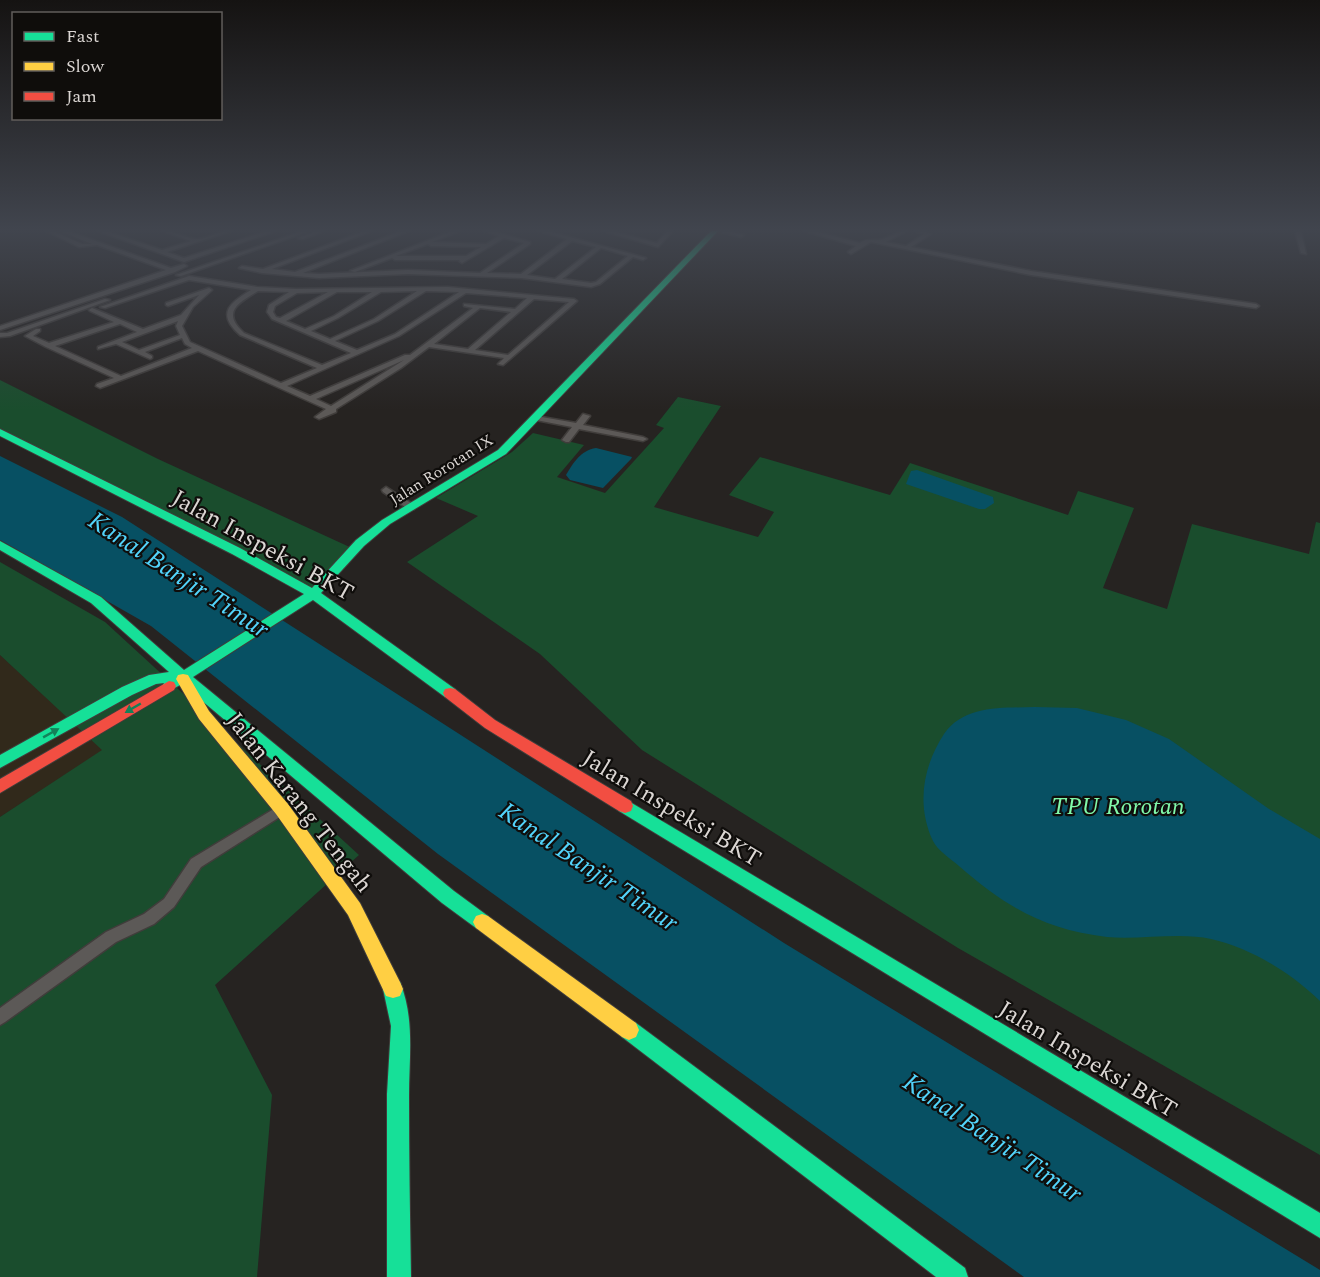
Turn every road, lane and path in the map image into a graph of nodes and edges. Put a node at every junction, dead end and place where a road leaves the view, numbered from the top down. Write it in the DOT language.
graph roads {
  1 [pos="209,290"];
  2 [pos="112,291"];
  3 [pos="138,291"];
  4 [pos="147,291"];
  5 [pos="207,291"];
  6 [pos="255,291"];
  7 [pos="288,291"];
  8 [pos="296,291"];
  9 [pos="313,291"];
  10 [pos="337,291"];
  11 [pos="377,291"];
  12 [pos="422,291"];
  13 [pos="465,291"];
  14 [pos="473,291"];
  15 [pos="659,291"];
  16 [pos="1151,291"];
  17 [pos="534,296"];
  18 [pos="159,300"];
  19 [pos="168,304"];
  20 [pos="466,305"];
  21 [pos="479,306"];
  22 [pos="1256,306"];
  23 [pos="99,309"];
  24 [pos="516,311"];
  25 [pos="184,314"];
  26 [pos="280,321"];
  27 [pos="120,322"];
  28 [pos="0,328"];
  29 [pos="147,330"];
  30 [pos="306,331"];
  31 [pos="0,335"];
  32 [pos="183,336"];
  33 [pos="330,341"];
  34 [pos="116,342"];
  35 [pos="429,345"];
  36 [pos="48,346"];
  37 [pos="100,348"];
  38 [pos="196,349"];
  39 [pos="469,351"];
  40 [pos="140,352"];
  41 [pos="419,352"];
  42 [pos="358,353"];
  43 [pos="150,357"];
  44 [pos="510,357"];
  45 [pos="501,364"];
  46 [pos="323,368"];
  47 [pos="120,378"];
  48 [pos="100,386"];
  49 [pos="281,386"];
  50 [pos="310,399"];
  51 [pos="333,410"];
  52 [pos="586,416"];
  53 [pos="320,417"];
  54 [pos="536,418"];
  55 [pos="577,427"];
  56 [pos="0,432"];
  57 [pos="566,440"];
  58 [pos="643,440"];
  59 [pos="386,490"];
  60 [pos="411,507"];
  61 [pos="0,544"];
  62 [pos="309,597"];
  63 [pos="182,676"];
  64 [pos="0,762"];
  65 [pos="0,787"];
  66 [pos="276,813"];
  67 [pos="0,1017"];
  68 [pos="1320,1226"];
  69 [pos="399,1277"];
  70 [pos="956,1277"];
  1 -- 25 [label="street"];
  2 -- 28 [label="street"];
  3 -- 23 [label="street"];
  4 -- 23 [label="street"];
  5 -- 19 [label="street"];
  6 -- 46 [label="street"];
  7 -- 8 [label="street"];
  8 -- 9 [label="street"];
  8 -- 26 [label="street"];
  10 -- 26 [label="street"];
  11 -- 30 [label="street"];
  12 -- 33 [label="street"];
  13 -- 42 [label="street"];
  14 -- 17 [label="street"];
  15 -- 54 [label="street, Jalan Rorotan IX"];
  16 -- 22 [label="street"];
  17 -- 24 [label="street"];
  17 -- 44 [label="street"];
  18 -- 19 [label="street"];
  19 -- 25 [label="street"];
  20 -- 21 [label="street"];
  21 -- 24 [label="street"];
  21 -- 35 [label="street"];
  23 -- 27 [label="street"];
  23 -- 29 [label="street"];
  23 -- 31 [label="street"];
  23 -- 36 [label="street"];
  24 -- 39 [label="street"];
  25 -- 29 [label="street"];
  25 -- 32 [label="street"];
  26 -- 30 [label="street"];
  27 -- 29 [label="street"];
  27 -- 36 [label="street"];
  29 -- 34 [label="street"];
  30 -- 33 [label="street"];
  32 -- 38 [label="street"];
  32 -- 40 [label="street"];
  33 -- 42 [label="street"];
  34 -- 37 [label="street"];
  34 -- 40 [label="street"];
  35 -- 39 [label="street"];
  35 -- 41 [label="street"];
  36 -- 47 [label="street"];
  38 -- 47 [label="street"];
  38 -- 49 [label="street"];
  39 -- 44 [label="street"];
  40 -- 43 [label="street"];
  41 -- 50 [label="street"];
  41 -- 51 [label="street"];
  42 -- 46 [label="street"];
  44 -- 45 [label="street"];
  46 -- 49 [label="street"];
  47 -- 48 [label="street"];
  49 -- 50 [label="street"];
  50 -- 51 [label="street"];
  51 -- 53 [label="street"];
  52 -- 55 [label="street"];
  54 -- 55 [label="street"];
  54 -- 60 [label="street, Jalan Rorotan IX"];
  55 -- 57 [label="street"];
  55 -- 58 [label="street"];
  56 -- 62 [label="street, Jalan Inspeksi BKT"];
  59 -- 60 [label="street"];
  60 -- 62 [label="street, Jalan Rorotan IX"];
  61 -- 63 [label="street"];
  62 -- 63 [label="street, Jalan Rorotan IX"];
  62 -- 68 [label="street, Jalan Inspeksi BKT"];
  64 -- 63 [label="street, one-way"];
  63 -- 65 [label="street, Jalan Rorotan IX, one-way"];
  63 -- 66 [label="street, Jalan Karang Tengah"];
  63 -- 70 [label="street"];
  66 -- 67 [label="street"];
  66 -- 69 [label="street, Jalan Karang Tengah"];
}
